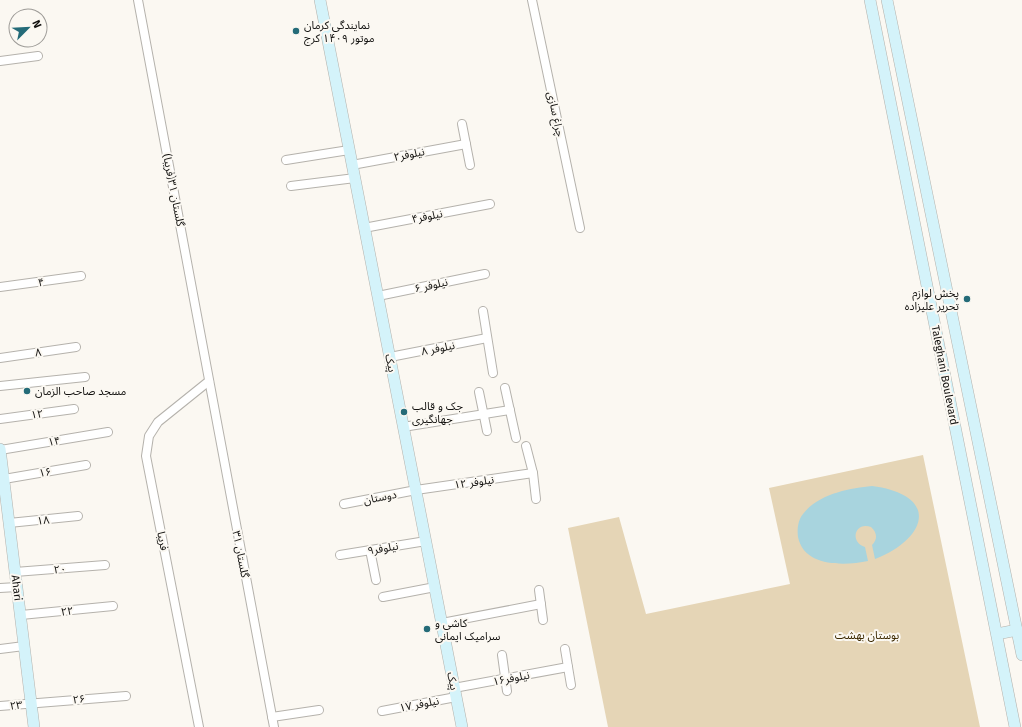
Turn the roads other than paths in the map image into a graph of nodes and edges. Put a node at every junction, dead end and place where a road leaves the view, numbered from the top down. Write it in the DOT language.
graph roads {
  1 [pos="138,0"];
  2 [pos="320,0"];
  3 [pos="532,0"];
  4 [pos="870,0"];
  5 [pos="887,0"];
  6 [pos="38,56"];
  7 [pos="0,61"];
  8 [pos="462,124"];
  9 [pos="466,144"];
  10 [pos="349,150"];
  11 [pos="286,160"];
  12 [pos="352,165"];
  13 [pos="470,165"];
  14 [pos="355,178"];
  15 [pos="291,186"];
  16 [pos="490,204"];
  17 [pos="364,228"];
  18 [pos="580,228"];
  19 [pos="485,274"];
  20 [pos="81,276"];
  21 [pos="0,287"];
  22 [pos="378,296"];
  23 [pos="483,311"];
  24 [pos="487,338"];
  25 [pos="76,347"];
  26 [pos="390,357"];
  27 [pos="0,358"];
  28 [pos="493,373"];
  29 [pos="85,377"];
  30 [pos="209,381"];
  31 [pos="0,386"];
  32 [pos="505,388"];
  33 [pos="479,392"];
  34 [pos="74,409"];
  35 [pos="510,410"];
  36 [pos="484,414"];
  37 [pos="0,419"];
  38 [pos="403,427"];
  39 [pos="487,431"];
  40 [pos="108,432"];
  41 [pos="516,438"];
  42 [pos="526,446"];
  43 [pos="0,450"];
  44 [pos="86,465"];
  45 [pos="533,473"];
  46 [pos="2,475"];
  47 [pos="416,490"];
  48 [pos="536,499"];
  49 [pos="3,500"];
  50 [pos="344,504"];
  51 [pos="78,516"];
  52 [pos="9,523"];
  53 [pos="426,541"];
  54 [pos="370,550"];
  55 [pos="340,555"];
  56 [pos="105,565"];
  57 [pos="15,572"];
  58 [pos="376,580"];
  59 [pos="17,587"];
  60 [pos="434,587"];
  61 [pos="0,588"];
  62 [pos="539,590"];
  63 [pos="383,597"];
  64 [pos="541,604"];
  65 [pos="113,606"];
  66 [pos="21,615"];
  67 [pos="543,620"];
  68 [pos="442,623"];
  69 [pos="1017,630"];
  70 [pos="997,634"];
  71 [pos="24,646"];
  72 [pos="0,649"];
  73 [pos="565,649"];
  74 [pos="502,655"];
  75 [pos="1022,655"];
  76 [pos="568,667"];
  77 [pos="505,679"];
  78 [pos="570,685"];
  79 [pos="507,691"];
  80 [pos="455,692"];
  81 [pos="126,696"];
  82 [pos="32,703"];
  83 [pos="0,706"];
  84 [pos="319,710"];
  85 [pos="382,711"];
  86 [pos="272,717"];
  87 [pos="34,727"];
  88 [pos="199,727"];
  89 [pos="274,727"];
  90 [pos="462,727"];
  91 [pos="1015,727"];
  1 -- 30 [label="street, گلستان ۳۱(فریبا)"];
  2 -- 10 [label="street, پیک"];
  3 -- 18 [label="street, چراغ سازی"];
  4 -- 70 [label="street, Taleghani Boulevard"];
  5 -- 69 [label="street, Taleghani Boulevard"];
  6 -- 7 [label="street"];
  8 -- 9 [label="street"];
  9 -- 12 [label="street, نیلوفر۲"];
  9 -- 13 [label="street"];
  10 -- 11 [label="street"];
  10 -- 12 [label="street, پیک"];
  12 -- 14 [label="street, پیک"];
  14 -- 15 [label="street"];
  14 -- 17 [label="street, پیک"];
  16 -- 17 [label="street, نیلوفر۴"];
  17 -- 22 [label="street, پیک"];
  19 -- 22 [label="street, نیلوفر ۶"];
  20 -- 21 [label="street, ۴"];
  22 -- 26 [label="street, پیک"];
  23 -- 24 [label="street"];
  24 -- 26 [label="street, نیلوفر ۸"];
  24 -- 28 [label="street"];
  25 -- 27 [label="street, ۸"];
  26 -- 38 [label="street, پیک"];
  29 -- 31 [label="street"];
  30 -- 86 [label="street, گلستان ۳۱"];
  30 -- 88 [label="street, فریبا"];
  32 -- 35 [label="street"];
  33 -- 36 [label="street"];
  34 -- 37 [label="street, ۱۲"];
  35 -- 36 [label="street"];
  35 -- 41 [label="street"];
  36 -- 38 [label="street"];
  36 -- 39 [label="street"];
  38 -- 47 [label="street, پیک"];
  40 -- 43 [label="street, ۱۴"];
  42 -- 45 [label="street"];
  43 -- 46 [label="street, Ahari"];
  44 -- 46 [label="street, ۱۶"];
  45 -- 47 [label="street, نیلوفر ۱۲"];
  45 -- 48 [label="street"];
  46 -- 49 [label="street, Ahari"];
  47 -- 50 [label="street, دوستان"];
  47 -- 53 [label="street, پیک"];
  49 -- 52 [label="street, Ahari"];
  51 -- 52 [label="street, ۱۸"];
  52 -- 57 [label="street, Ahari"];
  53 -- 54 [label="street, نیلوفر۹"];
  53 -- 60 [label="street, پیک"];
  54 -- 55 [label="street, نیلوفر۹"];
  54 -- 58 [label="street"];
  56 -- 57 [label="street, ۲۰"];
  57 -- 59 [label="street, Ahari"];
  59 -- 61 [label="street"];
  59 -- 66 [label="street, Ahari"];
  60 -- 63 [label="street"];
  60 -- 68 [label="street, پیک"];
  62 -- 64 [label="street"];
  64 -- 67 [label="street"];
  64 -- 68 [label="street"];
  65 -- 66 [label="street, ۲۲"];
  66 -- 71 [label="street, Ahari"];
  68 -- 80 [label="street, پیک"];
  69 -- 70 [label="street"];
  69 -- 75 [label="street, Taleghani Boulevard"];
  70 -- 91 [label="street, Taleghani Boulevard"];
  71 -- 72 [label="street"];
  71 -- 82 [label="street, Ahari"];
  73 -- 76 [label="street"];
  74 -- 77 [label="street"];
  76 -- 77 [label="street, نیلوفر۱۶"];
  76 -- 78 [label="street"];
  77 -- 79 [label="street"];
  77 -- 80 [label="street, نیلوفر۱۶"];
  80 -- 85 [label="street, نیلوفر ۱۷"];
  80 -- 90 [label="street, پیک"];
  81 -- 82 [label="street, ۲۶"];
  82 -- 83 [label="street, ۲۳"];
  82 -- 87 [label="street, Ahari"];
  84 -- 86 [label="street"];
  86 -- 89 [label="street, گلستان ۳۱"];
}
